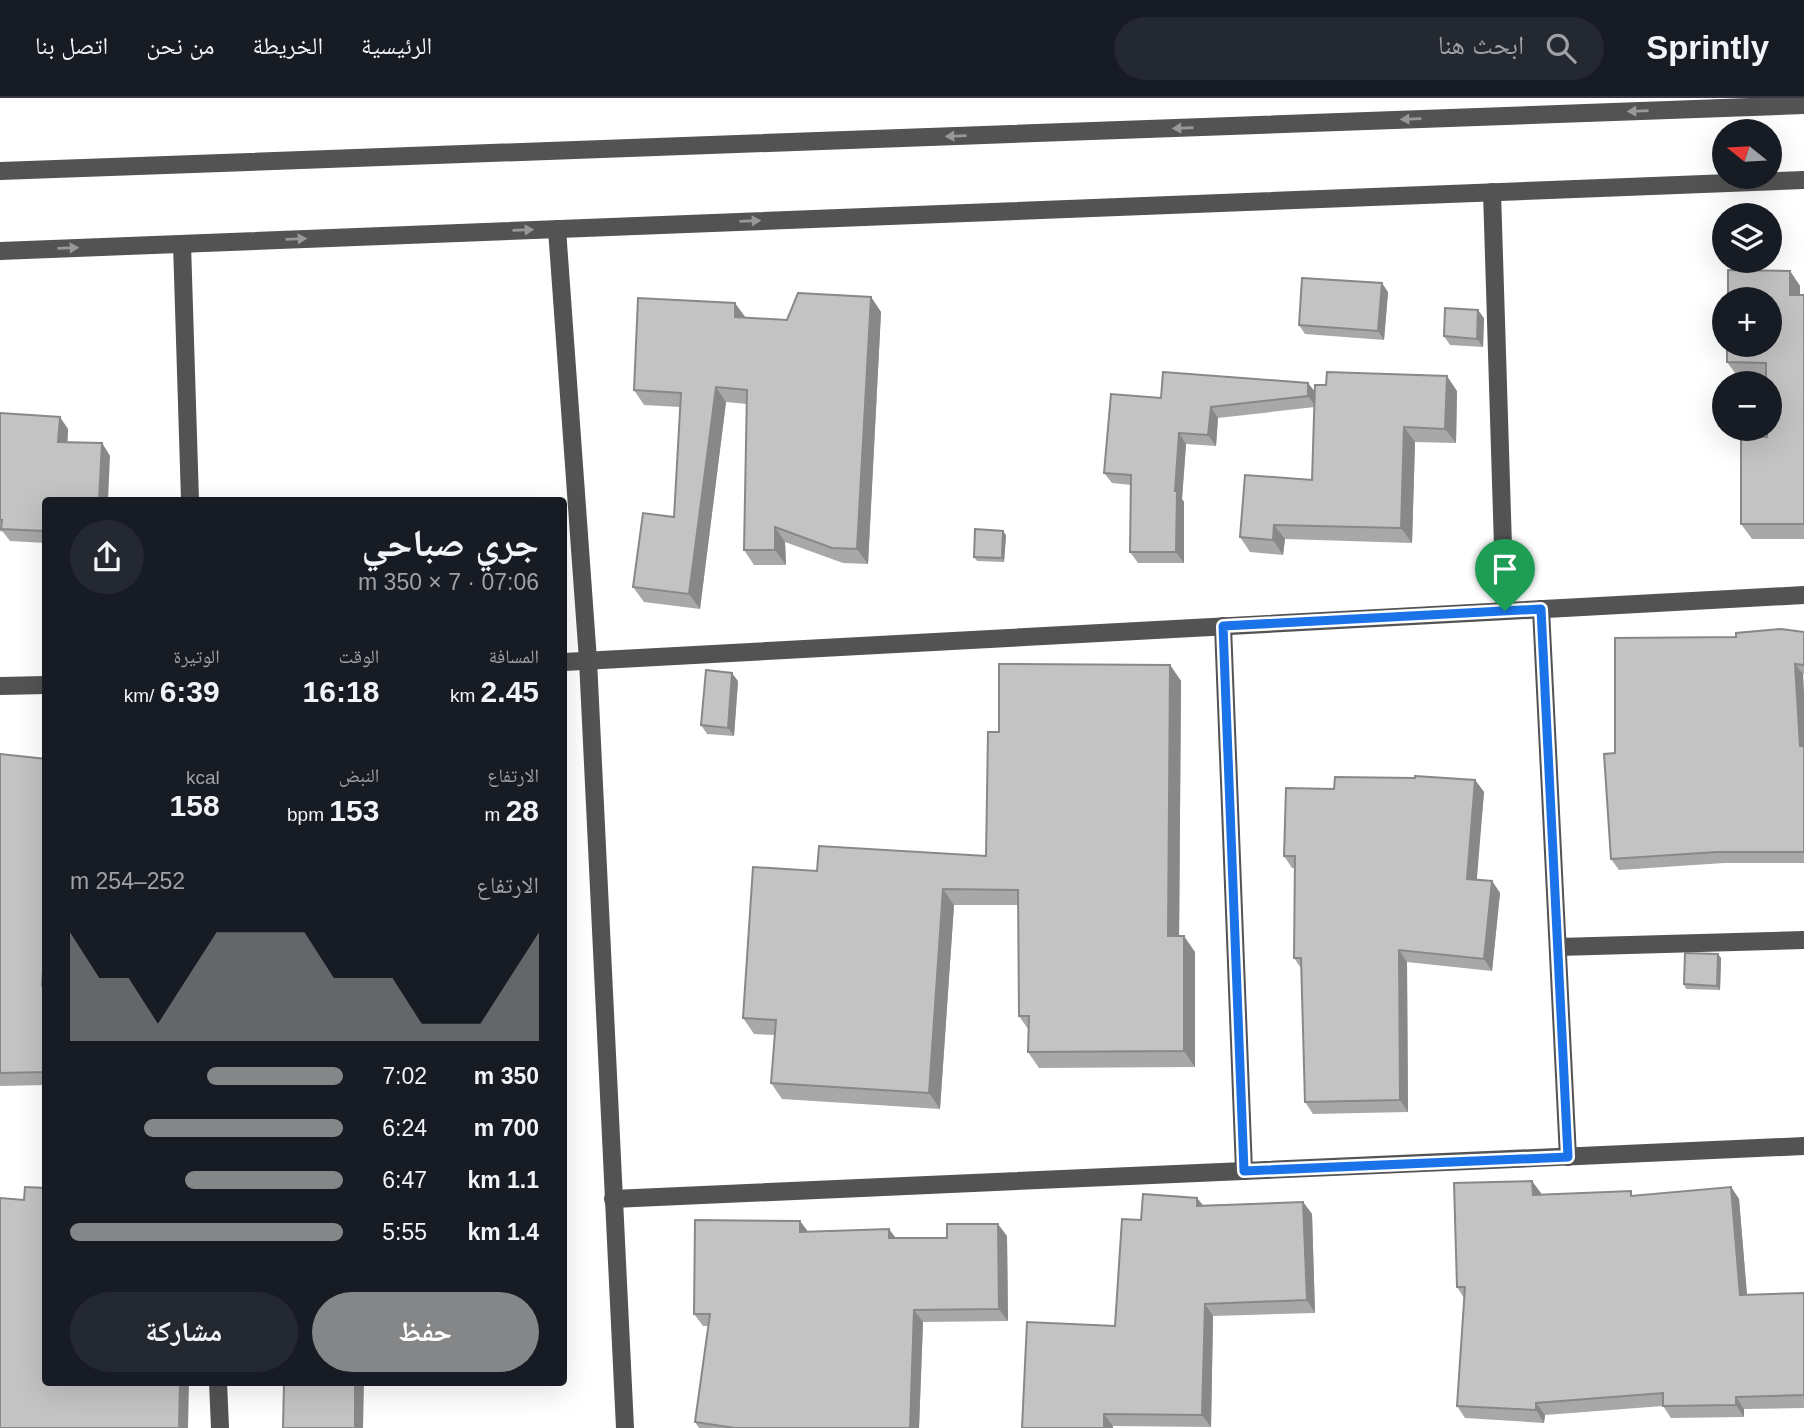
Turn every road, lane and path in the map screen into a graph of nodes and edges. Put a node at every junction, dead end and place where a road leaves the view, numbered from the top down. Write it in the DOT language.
graph roads {
  1 [pos="1804,105"];
  2 [pos="0,171"];
  3 [pos="1804,180"];
  4 [pos="1492,192"];
  5 [pos="557,229"];
  6 [pos="182,244"];
  7 [pos="0,251"];
  8 [pos="190,497"];
  9 [pos="1804,595"];
  10 [pos="1541,609"];
  11 [pos="1505,611"];
  12 [pos="1223,626"];
  13 [pos="588,660"];
  14 [pos="567,662"];
  15 [pos="42,685"];
  16 [pos="0,686"];
  17 [pos="1804,940"];
  18 [pos="1558,947"];
  19 [pos="1804,1146"];
  20 [pos="1568,1157"];
  21 [pos="1244,1171"];
  22 [pos="613,1199"];
  23 [pos="218,1386"];
  24 [pos="220,1428"];
  25 [pos="625,1428"];
  1 -- 2 [label="street, one-way"];
  3 -- 4 [label="street"];
  5 -- 4 [label="street, one-way"];
  4 -- 11 [label="street"];
  6 -- 5 [label="street, one-way"];
  5 -- 13 [label="street"];
  7 -- 6 [label="street, one-way"];
  6 -- 8 [label="street"];
  9 -- 10 [label="street"];
  10 -- 11 [label="street"];
  10 -- 18 [label="street"];
  11 -- 12 [label="street"];
  12 -- 13 [label="street"];
  12 -- 21 [label="street"];
  13 -- 14 [label="street"];
  13 -- 22 [label="street"];
  15 -- 16 [label="street"];
  17 -- 18 [label="street"];
  18 -- 20 [label="street"];
  19 -- 20 [label="street"];
  20 -- 21 [label="street"];
  21 -- 22 [label="street"];
  22 -- 25 [label="street"];
  23 -- 24 [label="street"];
}
